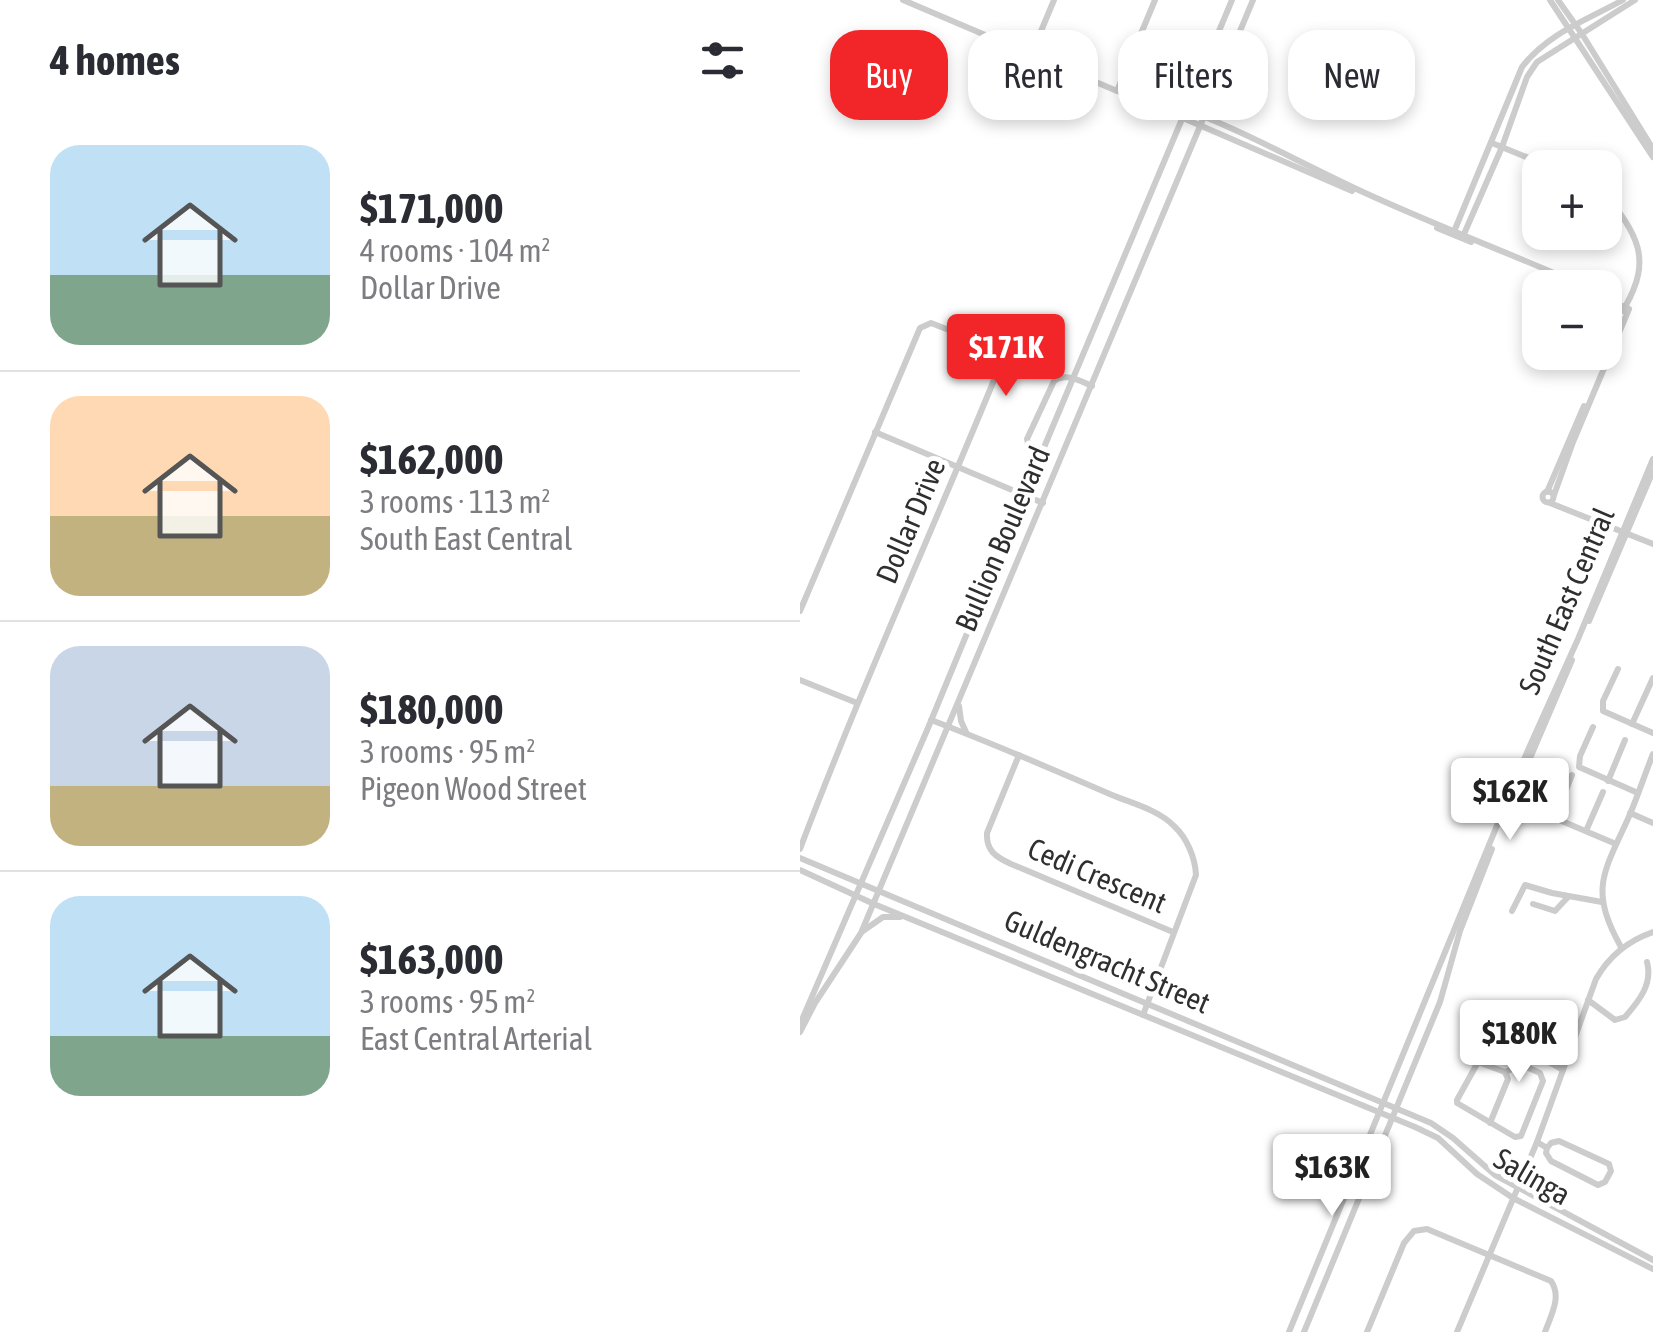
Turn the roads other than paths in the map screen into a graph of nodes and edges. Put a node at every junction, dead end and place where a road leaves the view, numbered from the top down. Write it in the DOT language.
graph roads {
  1 [pos="903,0"];
  2 [pos="1054,0"];
  3 [pos="1155,0"];
  4 [pos="1232,0"];
  5 [pos="1253,0"];
  6 [pos="1550,0"];
  7 [pos="1558,0"];
  8 [pos="1623,0"];
  9 [pos="1635,0"];
  10 [pos="1571,25"];
  11 [pos="973,30"];
  12 [pos="1041,30"];
  13 [pos="1144,30"];
  14 [pos="1220,30"];
  15 [pos="1578,37"];
  16 [pos="1182,120"];
  17 [pos="1198,120"];
  18 [pos="1202,122"];
  19 [pos="1492,143"];
  20 [pos="1502,147"];
  21 [pos="1653,149"];
  22 [pos="1522,155"];
  23 [pos="1653,157"];
  24 [pos="1622,218"];
  25 [pos="1454,233"];
  26 [pos="1463,237"];
  27 [pos="1539,270"];
  28 [pos="1544,270"];
  29 [pos="1622,302"];
  30 [pos="1628,304"];
  31 [pos="1073,378"];
  32 [pos="1092,386"];
  33 [pos="875,432"];
  34 [pos="1041,452"];
  35 [pos="1653,459"];
  36 [pos="958,468"];
  37 [pos="1653,471"];
  38 [pos="1024,494"];
  39 [pos="1043,503"];
  40 [pos="1625,532"];
  41 [pos="1653,544"];
  42 [pos="800,610"];
  43 [pos="1618,669"];
  44 [pos="1653,678"];
  45 [pos="800,680"];
  46 [pos="960,700"];
  47 [pos="857,703"];
  48 [pos="931,720"];
  49 [pos="1632,724"];
  50 [pos="948,726"];
  51 [pos="1593,727"];
  52 [pos="1653,733"];
  53 [pos="967,734"];
  54 [pos="1625,740"];
  55 [pos="1653,754"];
  56 [pos="1019,755"];
  57 [pos="1572,775"];
  58 [pos="1608,780"];
  59 [pos="1603,792"];
  60 [pos="1638,793"];
  61 [pos="1630,814"];
  62 [pos="1653,822"];
  63 [pos="1586,831"];
  64 [pos="1616,844"];
  65 [pos="800,849"];
  66 [pos="800,858"];
  67 [pos="800,870"];
  68 [pos="861,883"];
  69 [pos="878,891"];
  70 [pos="855,896"];
  71 [pos="1569,896"];
  72 [pos="1602,902"];
  73 [pos="874,904"];
  74 [pos="1532,904"];
  75 [pos="1512,911"];
  76 [pos="911,918"];
  77 [pos="1457,930"];
  78 [pos="862,932"];
  79 [pos="1174,932"];
  80 [pos="1653,932"];
  81 [pos="1621,948"];
  82 [pos="1647,962"];
  83 [pos="1588,1000"];
  84 [pos="1148,1004"];
  85 [pos="1143,1015"];
  86 [pos="800,1024"];
  87 [pos="800,1032"];
  88 [pos="1522,1052"];
  89 [pos="1483,1053"];
  90 [pos="1478,1062"];
  91 [pos="1563,1070"];
  92 [pos="1505,1072"];
  93 [pos="1384,1105"];
  94 [pos="1396,1110"];
  95 [pos="1380,1114"];
  96 [pos="1393,1120"];
  97 [pos="1490,1123"];
  98 [pos="1536,1142"];
  99 [pos="1546,1148"];
  100 [pos="1518,1188"];
  101 [pos="1514,1198"];
  102 [pos="1489,1256"];
  103 [pos="1653,1260"];
  104 [pos="1653,1269"];
  105 [pos="1289,1332"];
  106 [pos="1304,1332"];
  107 [pos="1366,1332"];
  108 [pos="1457,1332"];
  109 [pos="1545,1332"];
  1 -- 11 [label="street"];
  2 -- 12 [label="street"];
  3 -- 13 [label="street"];
  4 -- 14 [label="street, Bullion Boulevard"];
  5 -- 18 [label="street, Bullion Boulevard"];
  6 -- 10 [label="street"];
  7 -- 10 [label="street"];
  8 -- 10 [label="street"];
  9 -- 15 [label="street"];
  10 -- 15 [label="street"];
  10 -- 19 [label="street"];
  15 -- 20 [label="street"];
  15 -- 21 [label="street"];
  15 -- 23 [label="street"];
  16 -- 31 [label="street, Bullion Boulevard"];
  17 -- 18 [label="street"];
  18 -- 25 [label="street"];
  18 -- 32 [label="street, Bullion Boulevard"];
  19 -- 20 [label="street"];
  19 -- 25 [label="street"];
  20 -- 22 [label="street"];
  20 -- 26 [label="street"];
  24 -- 30 [label="street"];
  25 -- 26 [label="street"];
  26 -- 27 [label="street"];
  26 -- 28 [label="street"];
  29 -- 30 [label="street"];
  30 -- 40 [label="street"];
  31 -- 32 [label="street"];
  31 -- 34 [label="street, Bullion Boulevard"];
  31 -- 34 [label="street"];
  32 -- 39 [label="street, Bullion Boulevard"];
  33 -- 36 [label="street"];
  33 -- 36 [label="street, Dollar Drive"];
  33 -- 42 [label="street, Dollar Drive"];
  34 -- 38 [label="street, Bullion Boulevard"];
  35 -- 40 [label="street, South East Central"];
  36 -- 38 [label="street"];
  36 -- 47 [label="street, Dollar Drive"];
  37 -- 40 [label="street, South East Central"];
  38 -- 39 [label="street"];
  38 -- 48 [label="street, Bullion Boulevard"];
  39 -- 46 [label="street, Bullion Boulevard"];
  40 -- 41 [label="street"];
  40 -- 77 [label="street, South East Central"];
  43 -- 49 [label="street"];
  44 -- 49 [label="street"];
  45 -- 47 [label="street"];
  46 -- 50 [label="street, Bullion Boulevard"];
  46 -- 53 [label="street"];
  47 -- 65 [label="street, Dollar Drive"];
  48 -- 50 [label="street"];
  48 -- 68 [label="street, Bullion Boulevard"];
  49 -- 52 [label="street"];
  50 -- 53 [label="street"];
  50 -- 69 [label="street, Bullion Boulevard"];
  51 -- 58 [label="street"];
  53 -- 56 [label="street"];
  54 -- 58 [label="street"];
  55 -- 60 [label="street"];
  56 -- 79 [label="street"];
  56 -- 79 [label="street, Cedi Crescent"];
  57 -- 63 [label="street"];
  58 -- 60 [label="street"];
  59 -- 63 [label="street"];
  60 -- 61 [label="street"];
  61 -- 62 [label="street"];
  61 -- 64 [label="street"];
  63 -- 64 [label="street"];
  64 -- 72 [label="street"];
  66 -- 68 [label="street, Guldengracht Street"];
  67 -- 70 [label="street, Guldengracht Street"];
  68 -- 69 [label="street, Guldengracht Street"];
  68 -- 70 [label="street, Bullion Boulevard"];
  69 -- 73 [label="street, Bullion Boulevard"];
  69 -- 84 [label="street, Guldengracht Street"];
  70 -- 73 [label="street, Guldengracht Street"];
  70 -- 86 [label="street, Bullion Boulevard"];
  71 -- 72 [label="street"];
  71 -- 74 [label="street"];
  71 -- 75 [label="street"];
  72 -- 81 [label="street"];
  73 -- 76 [label="street, Guldengracht Street"];
  73 -- 78 [label="street, Bullion Boulevard"];
  76 -- 78 [label="street"];
  76 -- 85 [label="street, Guldengracht Street"];
  77 -- 93 [label="street"];
  77 -- 94 [label="street"];
  78 -- 87 [label="street, Bullion Boulevard"];
  79 -- 84 [label="street"];
  80 -- 81 [label="street"];
  81 -- 83 [label="street"];
  82 -- 83 [label="street"];
  83 -- 91 [label="street"];
  84 -- 85 [label="street"];
  84 -- 93 [label="street, Guldengracht Street"];
  85 -- 95 [label="street, Guldengracht Street"];
  88 -- 89 [label="street"];
  88 -- 89 [label="street"];
  88 -- 91 [label="street"];
  89 -- 90 [label="street"];
  90 -- 92 [label="street"];
  90 -- 97 [label="street"];
  91 -- 98 [label="street"];
  92 -- 97 [label="street"];
  92 -- 97 [label="street"];
  93 -- 94 [label="street, Guldengracht Street"];
  93 -- 95 [label="street"];
  94 -- 96 [label="street"];
  94 -- 100 [label="street, Salinga"];
  95 -- 96 [label="street, Guldengracht Street"];
  95 -- 105 [label="street"];
  96 -- 101 [label="street, Salinga"];
  96 -- 106 [label="street"];
  98 -- 99 [label="street"];
  98 -- 100 [label="street"];
  99 -- 99 [label="street"];
  100 -- 101 [label="street"];
  100 -- 103 [label="street, Salinga"];
  101 -- 102 [label="street"];
  101 -- 104 [label="street, Salinga"];
  102 -- 107 [label="street"];
  102 -- 108 [label="street"];
  102 -- 109 [label="street"];
}
